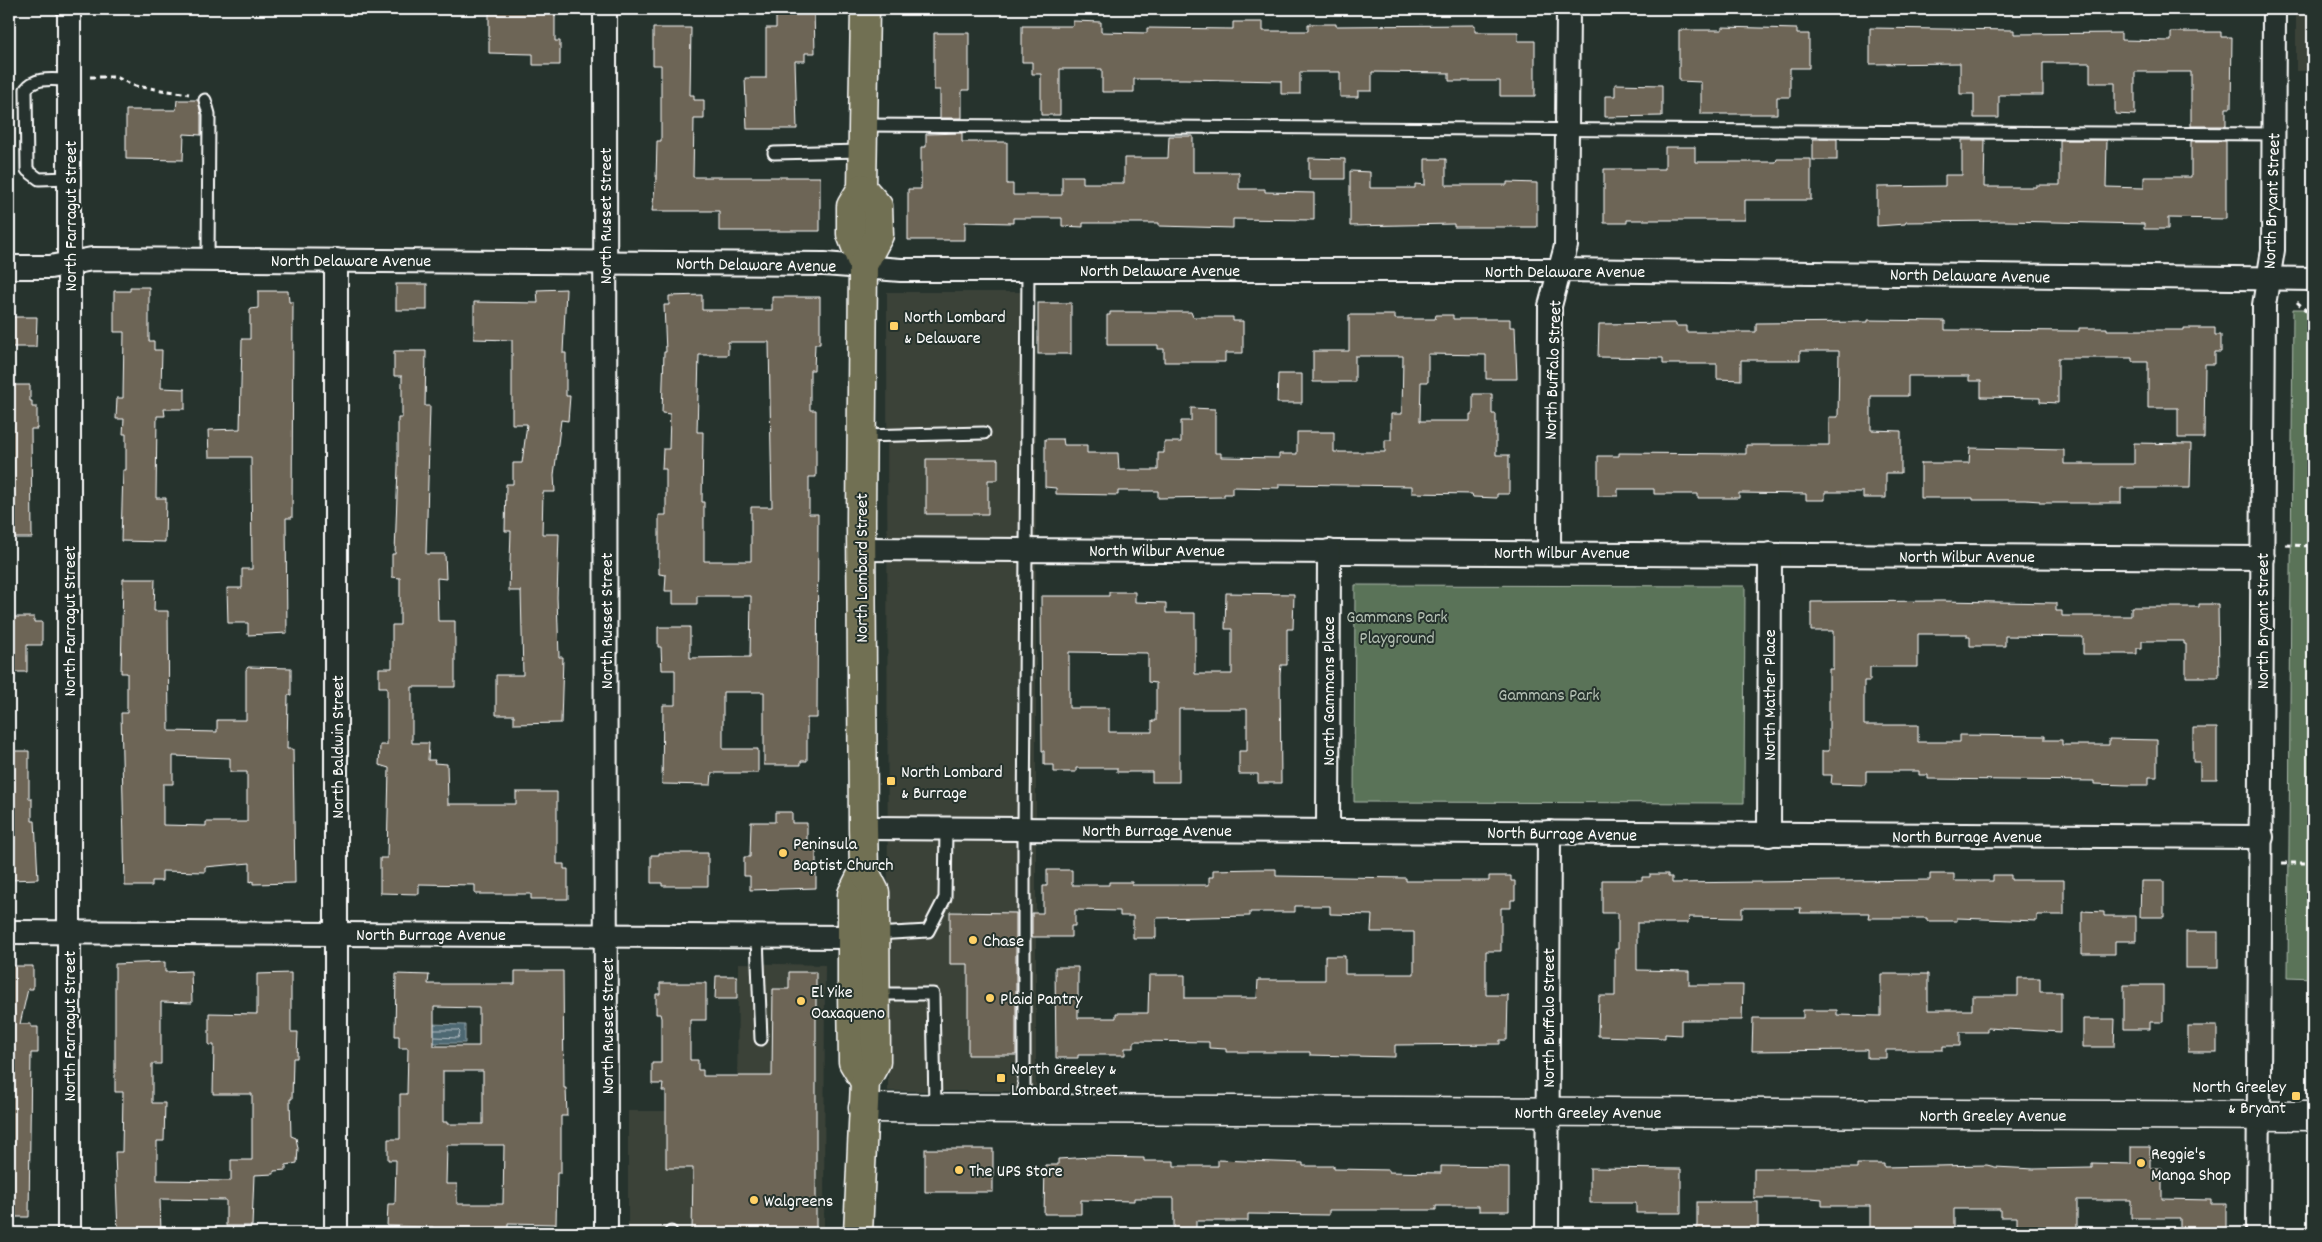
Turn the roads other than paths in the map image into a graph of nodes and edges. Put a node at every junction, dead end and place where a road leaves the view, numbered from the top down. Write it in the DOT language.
graph roads {
  1 [pos="69,9"];
  2 [pos="605,9"];
  3 [pos="864,9"];
  4 [pos="1568,9"];
  5 [pos="2274,9"];
  6 [pos="69,79"];
  7 [pos="205,100"];
  8 [pos="1567,130"];
  9 [pos="2274,134"];
  10 [pos="862,138"];
  11 [pos="774,153"];
  12 [pos="70,178"];
  13 [pos="208,259"];
  14 [pos="336,260"];
  15 [pos="605,261"];
  16 [pos="70,264"];
  17 [pos="863,266"];
  18 [pos="9,267"];
  19 [pos="1028,269"];
  20 [pos="1559,270"];
  21 [pos="2268,278"];
  22 [pos="2313,279"];
  23 [pos="984,433"];
  24 [pos="861,436"];
  25 [pos="861,549"];
  26 [pos="1025,549"];
  27 [pos="1329,551"];
  28 [pos="2263,551"];
  29 [pos="1549,552"];
  30 [pos="1770,554"];
  31 [pos="863,828"];
  32 [pos="946,829"];
  33 [pos="1024,829"];
  34 [pos="1328,830"];
  35 [pos="1549,832"];
  36 [pos="1769,835"];
  37 [pos="2262,837"];
  38 [pos="9,932"];
  39 [pos="69,933"];
  40 [pos="337,934"];
  41 [pos="607,935"];
  42 [pos="864,936"];
  43 [pos="757,937"];
  44 [pos="876,994"];
  45 [pos="761,1039"];
  46 [pos="864,1095"];
  47 [pos="935,1107"];
  48 [pos="1024,1108"];
  49 [pos="1548,1112"];
  50 [pos="2313,1116"];
  51 [pos="2259,1117"];
  52 [pos="68,1233"];
  53 [pos="336,1233"];
  54 [pos="606,1233"];
  55 [pos="858,1233"];
  56 [pos="1547,1233"];
  57 [pos="2258,1233"];
  1 -- 6 [label="street, North Farragut Street"];
  2 -- 15 [label="street, North Russet Street"];
  3 -- 10 [label="main road, North Lombard Street"];
  4 -- 8 [label="street, North Buffalo Street"];
  5 -- 9 [label="street, North Bryant Street"];
  6 -- 12 [label="street, North Farragut Street"];
  6 -- 12 [label="lane"];
  7 -- 13 [label="lane"];
  8 -- 9 [label="lane"];
  8 -- 10 [label="lane"];
  8 -- 20 [label="street, North Buffalo Street"];
  9 -- 21 [label="street, North Bryant Street"];
  10 -- 11 [label="lane"];
  10 -- 17 [label="main road, North Lombard Street"];
  12 -- 16 [label="street, North Farragut Street"];
  13 -- 14 [label="street, North Delaware Avenue"];
  13 -- 16 [label="street, North Delaware Avenue"];
  14 -- 15 [label="street, North Delaware Avenue"];
  14 -- 40 [label="street, North Baldwin Street"];
  15 -- 17 [label="street, North Delaware Avenue"];
  15 -- 41 [label="street, North Russet Street"];
  16 -- 18 [label="street, North Delaware Avenue"];
  16 -- 39 [label="street, North Farragut Street"];
  17 -- 19 [label="street, North Delaware Avenue"];
  17 -- 24 [label="main road, North Lombard Street"];
  19 -- 20 [label="street, North Delaware Avenue"];
  19 -- 26 [label="lane"];
  20 -- 21 [label="street, North Delaware Avenue"];
  20 -- 29 [label="street, North Buffalo Street"];
  21 -- 22 [label="street, North Delaware Avenue"];
  21 -- 28 [label="street, North Bryant Street"];
  23 -- 24 [label="lane"];
  24 -- 25 [label="main road, North Lombard Street"];
  25 -- 26 [label="street, North Wilbur Avenue"];
  25 -- 31 [label="main road, North Lombard Street"];
  26 -- 27 [label="street, North Wilbur Avenue"];
  26 -- 33 [label="lane"];
  27 -- 29 [label="street, North Wilbur Avenue"];
  27 -- 34 [label="street, North Gammans Place"];
  28 -- 30 [label="street, North Wilbur Avenue"];
  28 -- 37 [label="street, North Bryant Street"];
  29 -- 30 [label="street, North Wilbur Avenue"];
  30 -- 36 [label="street, North Mather Place"];
  31 -- 32 [label="street, North Burrage Avenue"];
  31 -- 42 [label="main road, North Lombard Street"];
  32 -- 33 [label="street, North Burrage Avenue"];
  32 -- 42 [label="lane"];
  33 -- 34 [label="street, North Burrage Avenue"];
  33 -- 48 [label="lane"];
  34 -- 35 [label="street, North Burrage Avenue"];
  35 -- 36 [label="street, North Burrage Avenue"];
  35 -- 49 [label="street, North Buffalo Street"];
  36 -- 37 [label="street, North Burrage Avenue"];
  37 -- 51 [label="street, North Bryant Street"];
  38 -- 39 [label="street, North Burrage Avenue"];
  39 -- 40 [label="street, North Burrage Avenue"];
  39 -- 52 [label="street, North Farragut Street"];
  40 -- 41 [label="street, North Burrage Avenue"];
  40 -- 53 [label="street, North Baldwin Street"];
  41 -- 43 [label="street, North Burrage Avenue"];
  41 -- 54 [label="street, North Russet Street"];
  42 -- 43 [label="street, North Burrage Avenue"];
  42 -- 44 [label="main road, North Lombard Street"];
  42 -- 46 [label="main road, North Lombard Street"];
  43 -- 45 [label="lane"];
  44 -- 46 [label="main road, North Lombard Street"];
  44 -- 47 [label="lane"];
  46 -- 47 [label="street, North Greeley Avenue"];
  46 -- 55 [label="main road, North Lombard Street"];
  47 -- 48 [label="street, North Greeley Avenue"];
  48 -- 49 [label="street, North Greeley Avenue"];
  49 -- 51 [label="street, North Greeley Avenue"];
  49 -- 56 [label="street, North Buffalo Street"];
  50 -- 51 [label="street, North Greeley Avenue"];
  51 -- 57 [label="street, North Bryant Street"];
}
